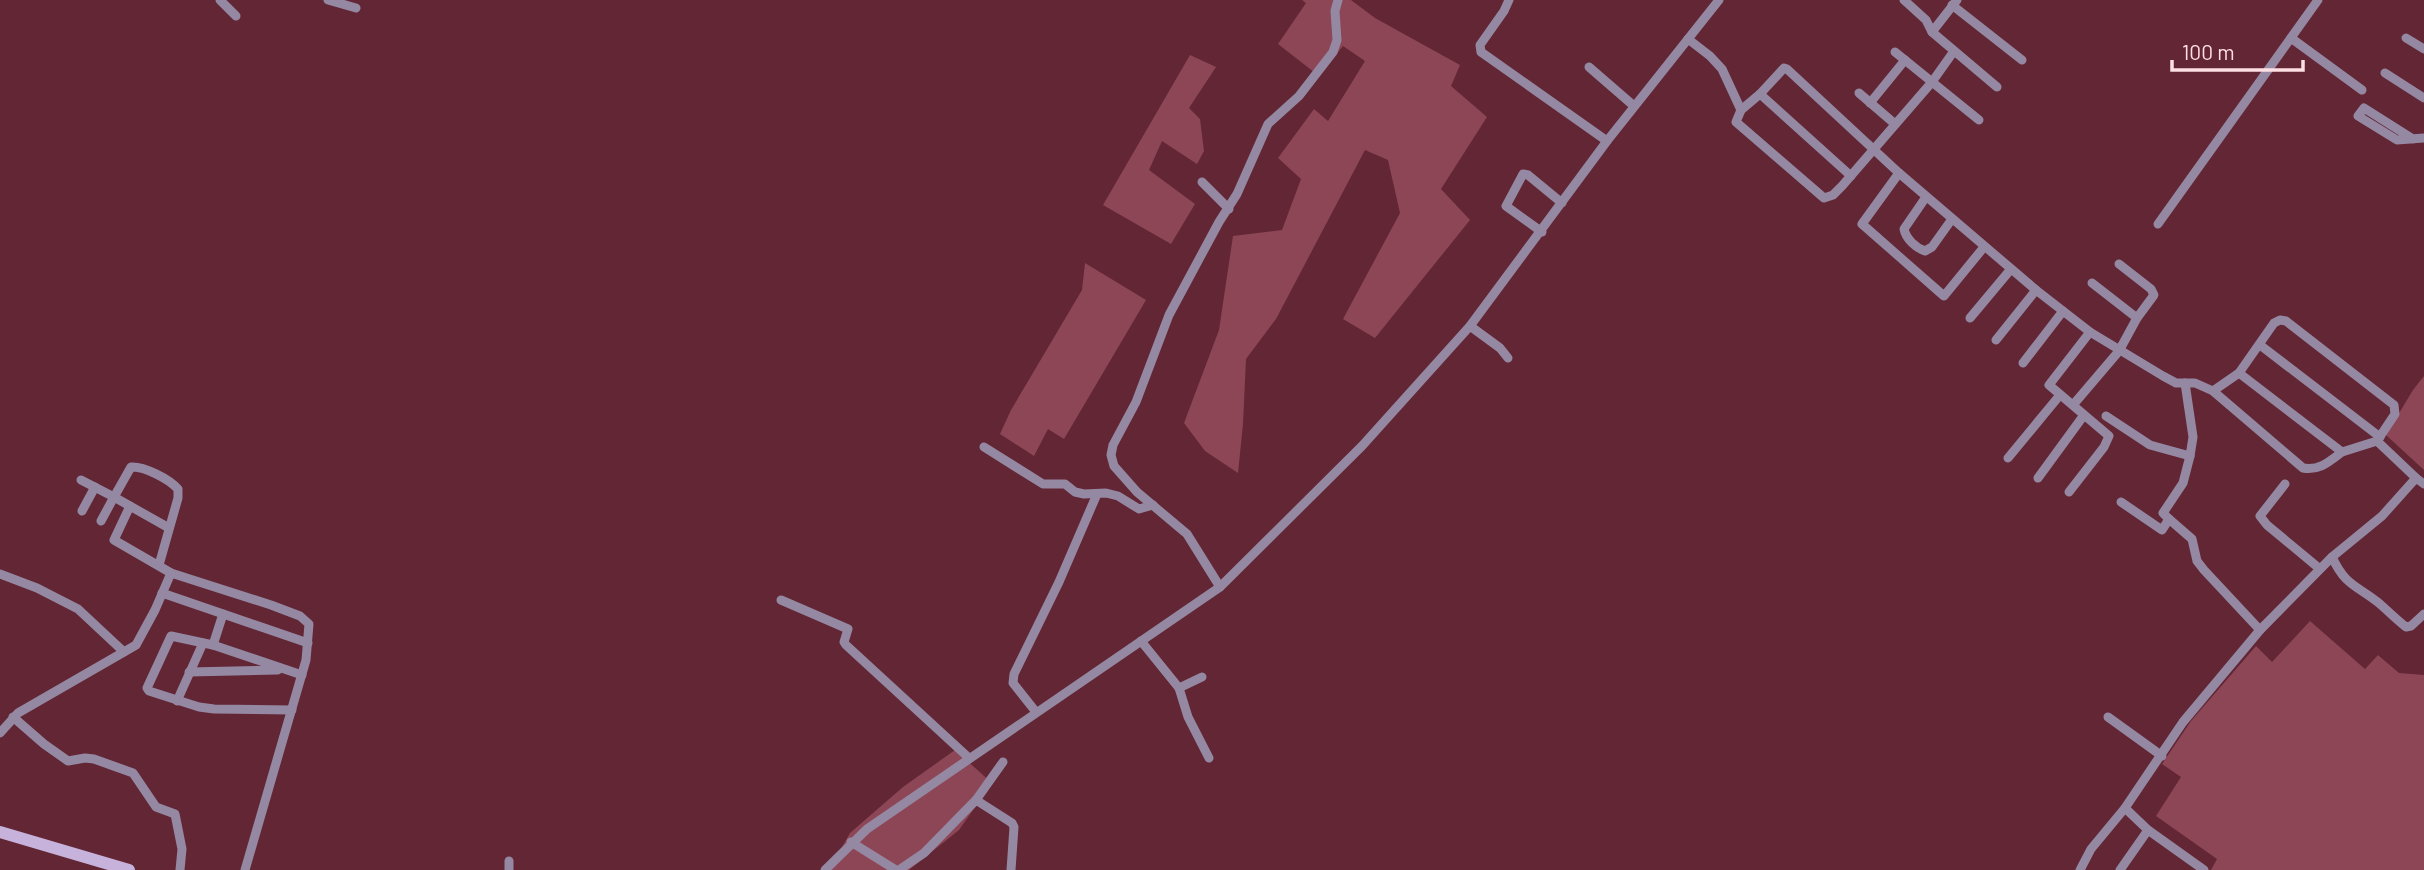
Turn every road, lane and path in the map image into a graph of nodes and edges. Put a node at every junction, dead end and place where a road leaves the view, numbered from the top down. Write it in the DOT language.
graph roads {
  1 [pos="220,0"];
  2 [pos="328,0"];
  3 [pos="1338,0"];
  4 [pos="1509,0"];
  5 [pos="1719,0"];
  6 [pos="1905,0"];
  7 [pos="2318,0"];
  8 [pos="1954,3"];
  9 [pos="356,8"];
  10 [pos="236,16"];
  11 [pos="1932,32"];
  12 [pos="2406,37"];
  13 [pos="2291,38"];
  14 [pos="1688,39"];
  15 [pos="2424,49"];
  16 [pos="1954,51"];
  17 [pos="1895,52"];
  18 [pos="1905,60"];
  19 [pos="2022,61"];
  20 [pos="1589,67"];
  21 [pos="2385,73"];
  22 [pos="1932,82"];
  23 [pos="1997,87"];
  24 [pos="2362,90"];
  25 [pos="1859,93"];
  26 [pos="1760,94"];
  27 [pos="2424,98"];
  28 [pos="1870,103"];
  29 [pos="1634,106"];
  30 [pos="1741,110"];
  31 [pos="1979,120"];
  32 [pos="1895,124"];
  33 [pos="2424,138"];
  34 [pos="2413,139"];
  35 [pos="1607,141"];
  36 [pos="1874,149"];
  37 [pos="1899,173"];
  38 [pos="1851,176"];
  39 [pos="1202,182"];
  40 [pos="1926,197"];
  41 [pos="1562,203"];
  42 [pos="1229,209"];
  43 [pos="1952,219"];
  44 [pos="2158,225"];
  45 [pos="1542,232"];
  46 [pos="1984,247"];
  47 [pos="2119,264"];
  48 [pos="2011,269"];
  49 [pos="2092,283"];
  50 [pos="2036,290"];
  51 [pos="2063,311"];
  52 [pos="1970,318"];
  53 [pos="2137,318"];
  54 [pos="1470,326"];
  55 [pos="2090,332"];
  56 [pos="1996,340"];
  57 [pos="2260,345"];
  58 [pos="2119,351"];
  59 [pos="1507,358"];
  60 [pos="2023,363"];
  61 [pos="2239,373"];
  62 [pos="2185,383"];
  63 [pos="2213,391"];
  64 [pos="2060,395"];
  65 [pos="2073,405"];
  66 [pos="2084,415"];
  67 [pos="2106,416"];
  68 [pos="2378,439"];
  69 [pos="985,447"];
  70 [pos="2342,452"];
  71 [pos="2190,456"];
  72 [pos="2008,458"];
  73 [pos="2038,478"];
  74 [pos="81,480"];
  75 [pos="2420,481"];
  76 [pos="2285,484"];
  77 [pos="95,487"];
  78 [pos="2068,492"];
  79 [pos="1097,494"];
  80 [pos="114,498"];
  81 [pos="2122,502"];
  82 [pos="1153,505"];
  83 [pos="130,506"];
  84 [pos="82,511"];
  85 [pos="2169,519"];
  86 [pos="101,521"];
  87 [pos="169,528"];
  88 [pos="2332,557"];
  89 [pos="159,565"];
  90 [pos="2320,569"];
  91 [pos="171,573"];
  92 [pos="0,574"];
  93 [pos="1220,587"];
  94 [pos="162,593"];
  95 [pos="780,600"];
  96 [pos="223,614"];
  97 [pos="2424,614"];
  98 [pos="2260,630"];
  99 [pos="1141,641"];
  100 [pos="308,643"];
  101 [pos="208,644"];
  102 [pos="124,652"];
  103 [pos="287,670"];
  104 [pos="189,672"];
  105 [pos="302,675"];
  106 [pos="1202,677"];
  107 [pos="1179,688"];
  108 [pos="177,701"];
  109 [pos="292,710"];
  110 [pos="1036,712"];
  111 [pos="13,717"];
  112 [pos="2108,717"];
  113 [pos="0,733"];
  114 [pos="2162,756"];
  115 [pos="969,758"];
  116 [pos="1209,758"];
  117 [pos="1003,762"];
  118 [pos="976,800"];
  119 [pos="2125,808"];
  120 [pos="2148,830"];
  121 [pos="0,832"];
  122 [pos="851,842"];
  123 [pos="2126,868"];
  124 [pos="129,870"];
  125 [pos="180,870"];
  126 [pos="245,870"];
  127 [pos="825,870"];
  128 [pos="898,870"];
  129 [pos="1011,870"];
  130 [pos="2080,870"];
  131 [pos="2204,870"];
  1 -- 10 [label="street"];
  2 -- 9 [label="street"];
  3 -- 42 [label="street"];
  4 -- 35 [label="street"];
  5 -- 14 [label="street"];
  6 -- 11 [label="street"];
  7 -- 13 [label="street"];
  8 -- 11 [label="street"];
  8 -- 19 [label="street"];
  11 -- 16 [label="street"];
  12 -- 15 [label="street"];
  13 -- 24 [label="street"];
  13 -- 44 [label="street"];
  14 -- 29 [label="street"];
  14 -- 30 [label="street"];
  16 -- 22 [label="street"];
  16 -- 23 [label="street"];
  17 -- 18 [label="street"];
  18 -- 22 [label="street"];
  18 -- 28 [label="street"];
  20 -- 29 [label="street"];
  21 -- 27 [label="street"];
  22 -- 31 [label="street"];
  22 -- 32 [label="street"];
  25 -- 28 [label="street"];
  26 -- 30 [label="street"];
  26 -- 36 [label="street"];
  26 -- 38 [label="street"];
  28 -- 32 [label="street"];
  29 -- 35 [label="street"];
  30 -- 38 [label="street"];
  32 -- 36 [label="street"];
  33 -- 34 [label="street"];
  34 -- 34 [label="street"];
  35 -- 41 [label="street"];
  36 -- 37 [label="street"];
  36 -- 38 [label="street"];
  37 -- 40 [label="street"];
  37 -- 46 [label="street"];
  39 -- 42 [label="street"];
  40 -- 43 [label="street"];
  40 -- 43 [label="street"];
  41 -- 45 [label="street"];
  41 -- 45 [label="street"];
  42 -- 82 [label="street"];
  43 -- 46 [label="street"];
  45 -- 54 [label="street"];
  46 -- 48 [label="street"];
  47 -- 53 [label="street"];
  48 -- 50 [label="street"];
  48 -- 52 [label="street"];
  49 -- 53 [label="street"];
  50 -- 51 [label="street"];
  50 -- 56 [label="street"];
  51 -- 55 [label="street"];
  51 -- 60 [label="street"];
  53 -- 58 [label="street"];
  54 -- 59 [label="street"];
  54 -- 93 [label="street"];
  55 -- 58 [label="street"];
  55 -- 64 [label="street"];
  57 -- 61 [label="street"];
  57 -- 68 [label="street"];
  57 -- 68 [label="street"];
  58 -- 62 [label="street"];
  58 -- 65 [label="street"];
  61 -- 63 [label="street"];
  61 -- 70 [label="street"];
  62 -- 63 [label="street"];
  62 -- 71 [label="street"];
  63 -- 70 [label="street"];
  64 -- 65 [label="street"];
  64 -- 72 [label="street"];
  65 -- 66 [label="street"];
  66 -- 73 [label="street"];
  66 -- 78 [label="street"];
  67 -- 71 [label="street"];
  68 -- 70 [label="street"];
  68 -- 75 [label="street"];
  69 -- 79 [label="street"];
  71 -- 85 [label="street"];
  74 -- 77 [label="street"];
  75 -- 88 [label="street"];
  76 -- 90 [label="street"];
  77 -- 80 [label="street"];
  77 -- 84 [label="street"];
  79 -- 82 [label="street"];
  79 -- 110 [label="street"];
  80 -- 83 [label="street"];
  80 -- 86 [label="street"];
  80 -- 87 [label="street"];
  81 -- 85 [label="street"];
  82 -- 93 [label="street"];
  83 -- 87 [label="street"];
  83 -- 89 [label="street"];
  85 -- 98 [label="street"];
  87 -- 89 [label="street"];
  88 -- 90 [label="street"];
  88 -- 97 [label="street"];
  89 -- 91 [label="street"];
  90 -- 98 [label="street"];
  91 -- 94 [label="street"];
  91 -- 100 [label="street"];
  92 -- 102 [label="street"];
  93 -- 99 [label="street"];
  94 -- 96 [label="street"];
  94 -- 102 [label="street"];
  95 -- 115 [label="street"];
  96 -- 100 [label="street"];
  96 -- 101 [label="street"];
  98 -- 114 [label="street"];
  99 -- 107 [label="street"];
  99 -- 110 [label="street"];
  100 -- 105 [label="street"];
  101 -- 103 [label="street"];
  101 -- 104 [label="street"];
  101 -- 108 [label="street"];
  102 -- 111 [label="street"];
  103 -- 104 [label="street"];
  103 -- 105 [label="street"];
  104 -- 108 [label="street"];
  105 -- 109 [label="street"];
  106 -- 107 [label="street"];
  107 -- 116 [label="street"];
  108 -- 109 [label="street"];
  109 -- 126 [label="street"];
  110 -- 115 [label="street"];
  111 -- 113 [label="street"];
  111 -- 125 [label="street"];
  112 -- 114 [label="street"];
  114 -- 119 [label="street"];
  115 -- 122 [label="street"];
  117 -- 118 [label="street"];
  118 -- 128 [label="street"];
  118 -- 129 [label="street"];
  119 -- 120 [label="street"];
  119 -- 130 [label="street"];
  120 -- 123 [label="street"];
  120 -- 131 [label="street"];
  121 -- 124 [label="street"];
  122 -- 127 [label="street"];
  122 -- 128 [label="street"];
}
